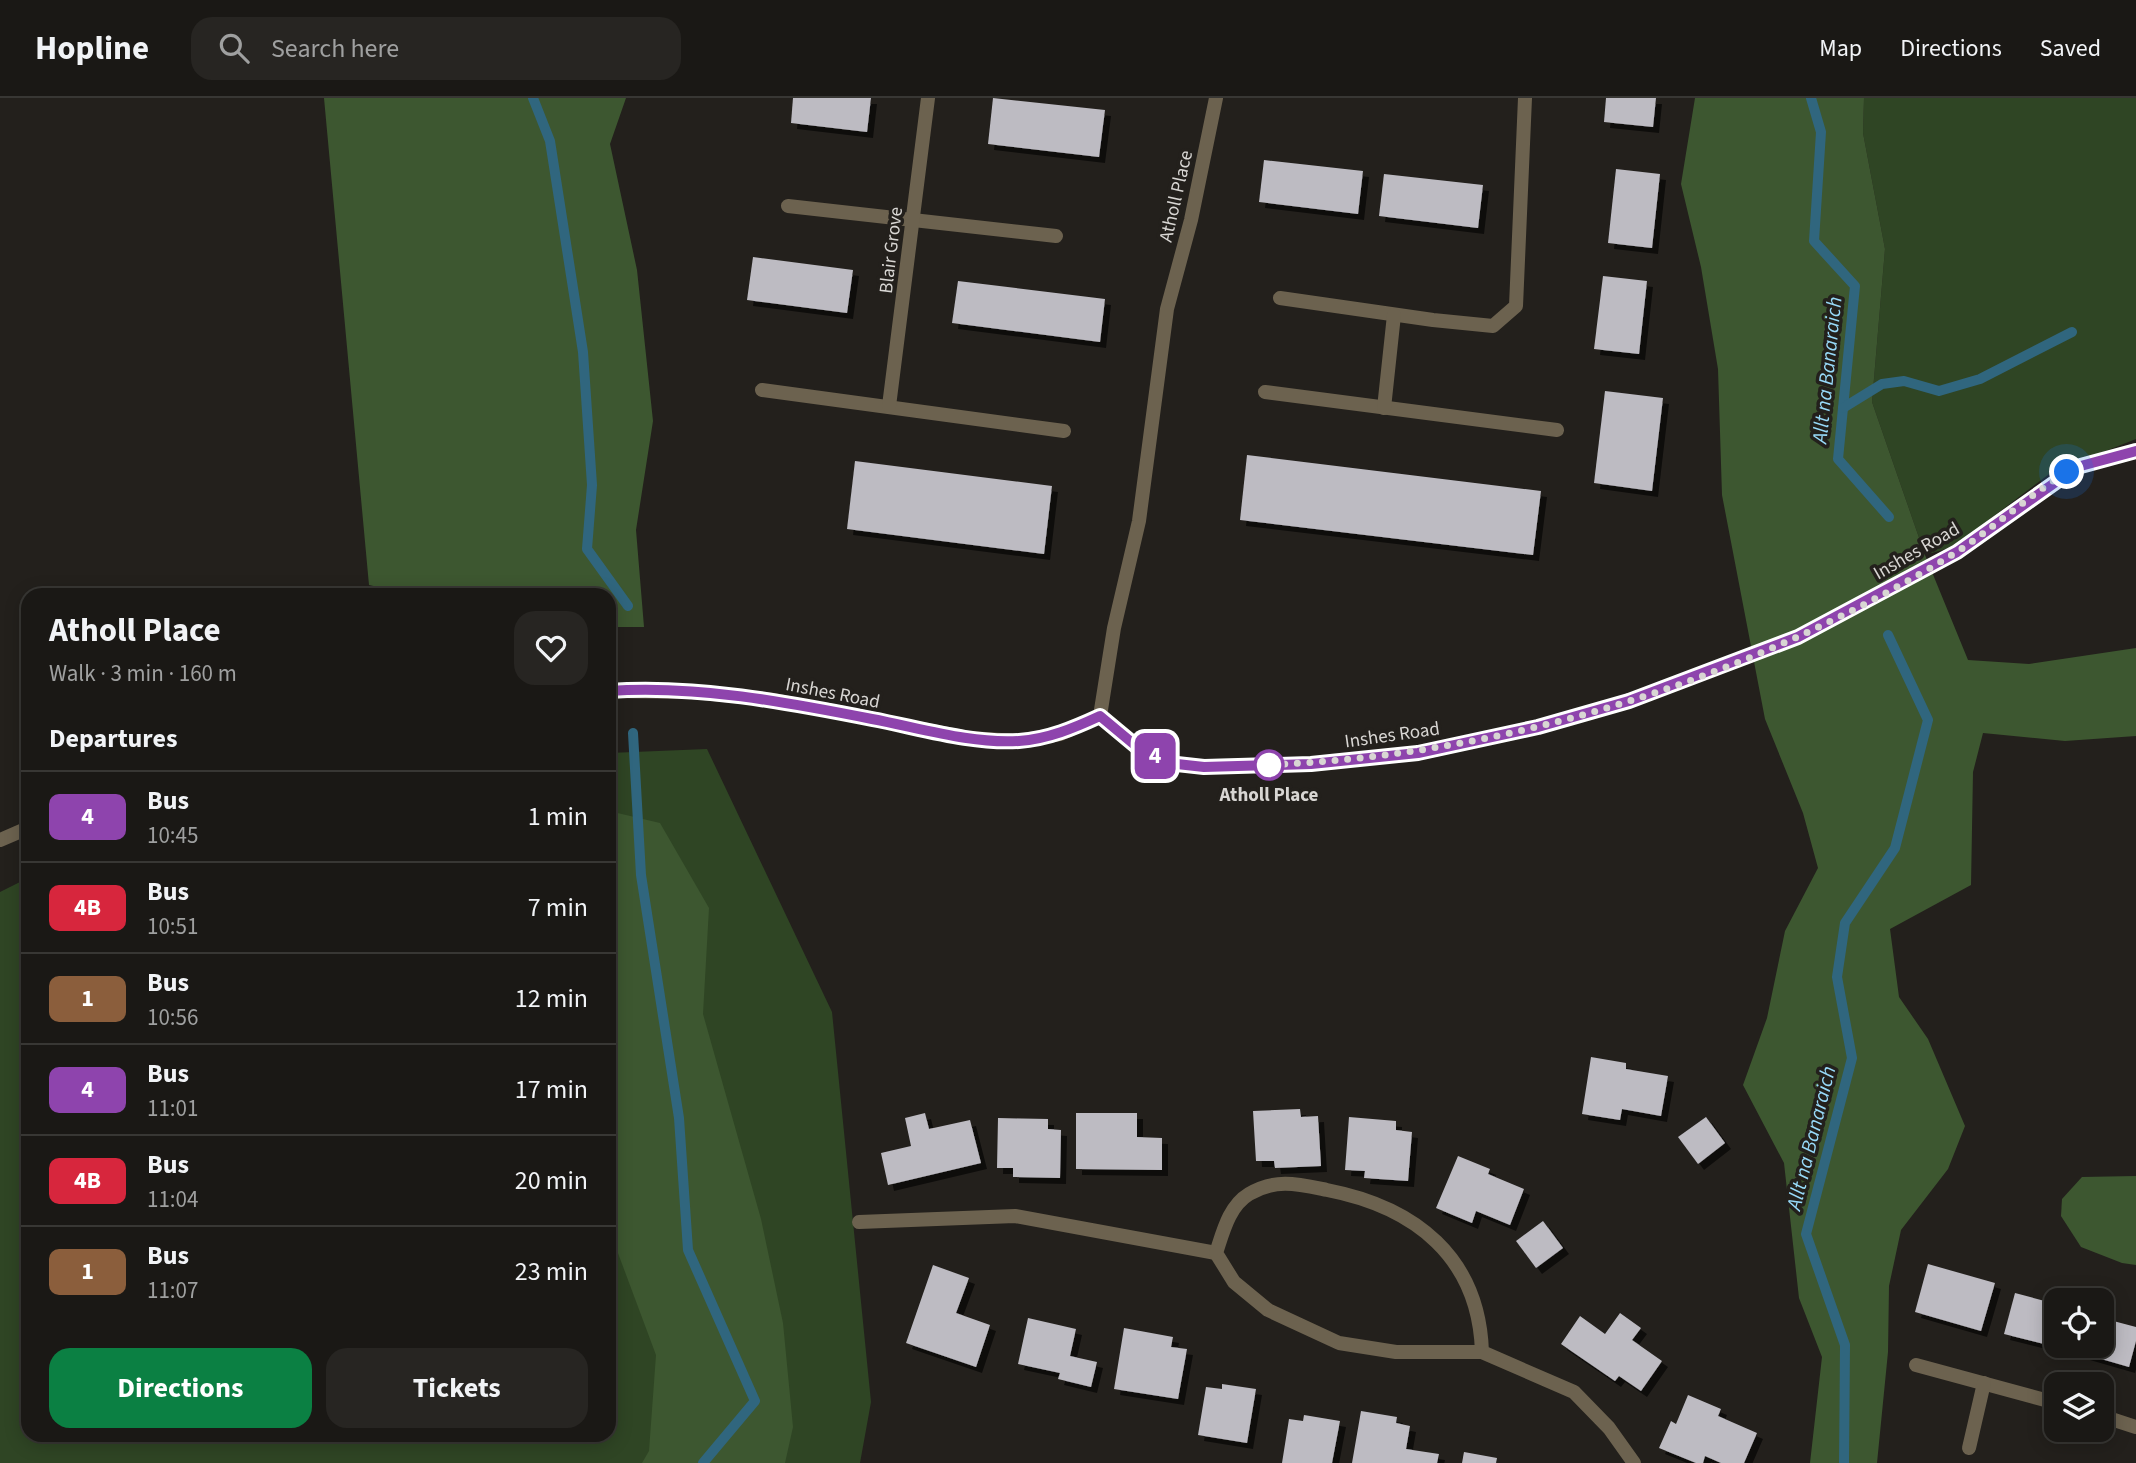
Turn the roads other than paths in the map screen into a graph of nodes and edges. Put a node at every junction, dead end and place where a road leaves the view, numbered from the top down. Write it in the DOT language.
graph roads {
  1 [pos="928,98"];
  2 [pos="1216,98"];
  3 [pos="1525,98"];
  4 [pos="788,206"];
  5 [pos="914,219"];
  6 [pos="1056,236"];
  7 [pos="1280,298"];
  8 [pos="1394,315"];
  9 [pos="762,390"];
  10 [pos="1265,393"];
  11 [pos="888,407"];
  12 [pos="1384,408"];
  13 [pos="1557,430"];
  14 [pos="1064,431"];
  15 [pos="2136,451"];
  16 [pos="616,691"];
  17 [pos="1100,716"];
  18 [pos="21,831"];
  19 [pos="0,840"];
  20 [pos="859,1222"];
  21 [pos="1216,1253"];
  22 [pos="1482,1352"];
  23 [pos="1916,1365"];
  24 [pos="1984,1384"];
  25 [pos="2044,1400"];
  26 [pos="2114,1420"];
  27 [pos="2136,1427"];
  28 [pos="1969,1448"];
  29 [pos="1634,1463"];
  1 -- 5 [label="street, Blair Grove"];
  2 -- 17 [label="street, Atholl Place"];
  3 -- 8 [label="street"];
  4 -- 5 [label="street"];
  5 -- 6 [label="street"];
  5 -- 11 [label="street, Blair Grove"];
  7 -- 8 [label="street"];
  8 -- 12 [label="street"];
  9 -- 11 [label="street"];
  10 -- 12 [label="street"];
  11 -- 14 [label="street"];
  12 -- 13 [label="street"];
  15 -- 17 [label="street, Inshes Road"];
  16 -- 17 [label="street, Inshes Road"];
  18 -- 19 [label="street"];
  20 -- 21 [label="street"];
  21 -- 22 [label="street"];
  21 -- 22 [label="street"];
  22 -- 29 [label="street"];
  23 -- 24 [label="street"];
  24 -- 25 [label="street"];
  24 -- 28 [label="street"];
  26 -- 27 [label="street"];
}
